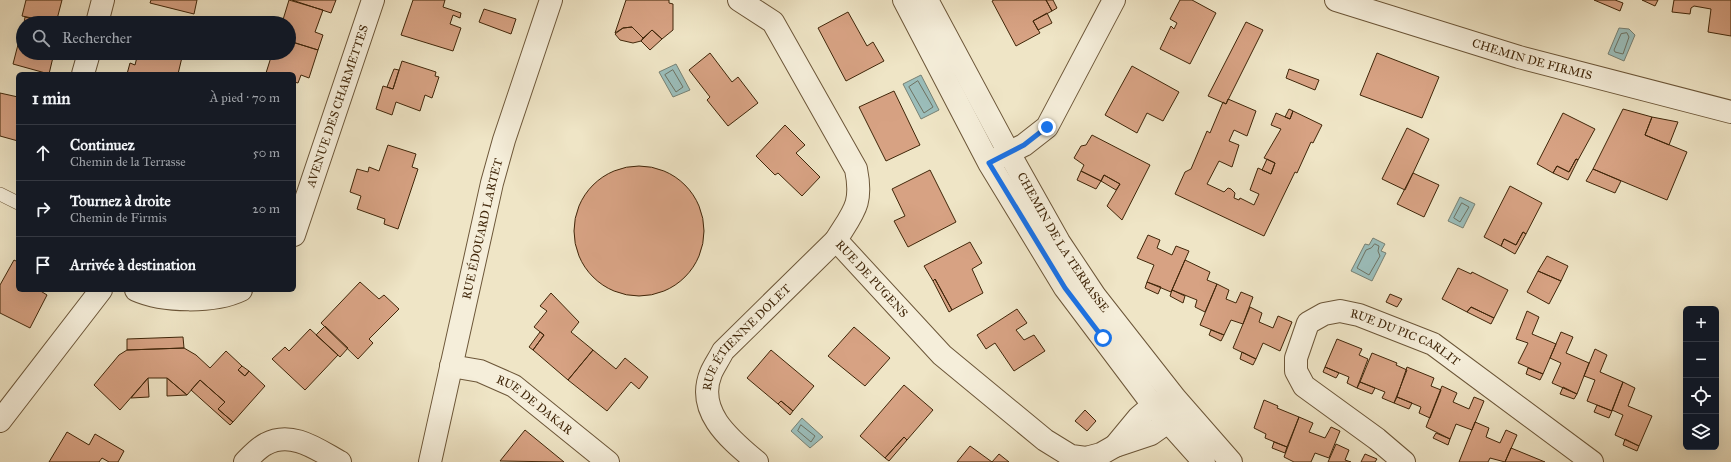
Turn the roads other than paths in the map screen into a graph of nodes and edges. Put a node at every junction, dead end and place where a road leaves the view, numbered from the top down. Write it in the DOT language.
graph roads {
  1 [pos="103,0"];
  2 [pos="373,0"];
  3 [pos="551,0"];
  4 [pos="739,0"];
  5 [pos="904,0"];
  6 [pos="927,0"];
  7 [pos="1114,0"];
  8 [pos="1336,0"];
  9 [pos="99,16"];
  10 [pos="87,60"];
  11 [pos="84,72"];
  12 [pos="1731,112"];
  13 [pos="1009,153"];
  14 [pos="989,163"];
  15 [pos="0,194"];
  16 [pos="16,202"];
  17 [pos="296,229"];
  18 [pos="836,240"];
  19 [pos="99,292"];
  20 [pos="144,292"];
  21 [pos="234,292"];
  22 [pos="451,366"];
  23 [pos="1176,398"];
  24 [pos="1153,405"];
  25 [pos="0,421"];
  26 [pos="1168,422"];
  27 [pos="1115,446"];
  28 [pos="245,462"];
  29 [pos="340,462"];
  30 [pos="430,462"];
  31 [pos="608,462"];
  32 [pos="757,462"];
  33 [pos="1204,462"];
  34 [pos="1231,462"];
  35 [pos="1404,462"];
  36 [pos="1592,462"];
  1 -- 9 [label="street"];
  2 -- 17 [label="street, AVENUE DES CHARMETTES"];
  3 -- 22 [label="street, RUE ÉDOUARD LARTET"];
  4 -- 18 [label="street, RUE DE PUGENS"];
  5 -- 14 [label="street, CHEMIN DE LA TERRASSE"];
  6 -- 13 [label="street, CHEMIN DE LA TERRASSE"];
  7 -- 13 [label="street"];
  8 -- 12 [label="street, CHEMIN DE FIRMIS"];
  10 -- 11 [label="street"];
  13 -- 14 [label="street"];
  13 -- 23 [label="street, CHEMIN DE LA TERRASSE"];
  14 -- 24 [label="street, CHEMIN DE LA TERRASSE"];
  15 -- 16 [label="lane"];
  18 -- 27 [label="street, RUE DE PUGENS"];
  18 -- 32 [label="street, RUE ÉTIENNE DOLET"];
  19 -- 25 [label="street"];
  20 -- 21 [label="street"];
  22 -- 30 [label="street, RUE ÉDOUARD LARTET"];
  22 -- 31 [label="street, RUE DE DAKAR"];
  23 -- 24 [label="street, RUE DE PUGENS"];
  23 -- 26 [label="street"];
  23 -- 34 [label="street, CHEMIN DE LA TERRASSE"];
  24 -- 26 [label="street, CHEMIN DE LA TERRASSE"];
  24 -- 27 [label="street, RUE DE PUGENS"];
  26 -- 27 [label="street, RUE DE PUGENS"];
  26 -- 33 [label="street, CHEMIN DE LA TERRASSE"];
  28 -- 29 [label="street"];
  35 -- 36 [label="street, RUE DU PIC CARLIT"];
}
